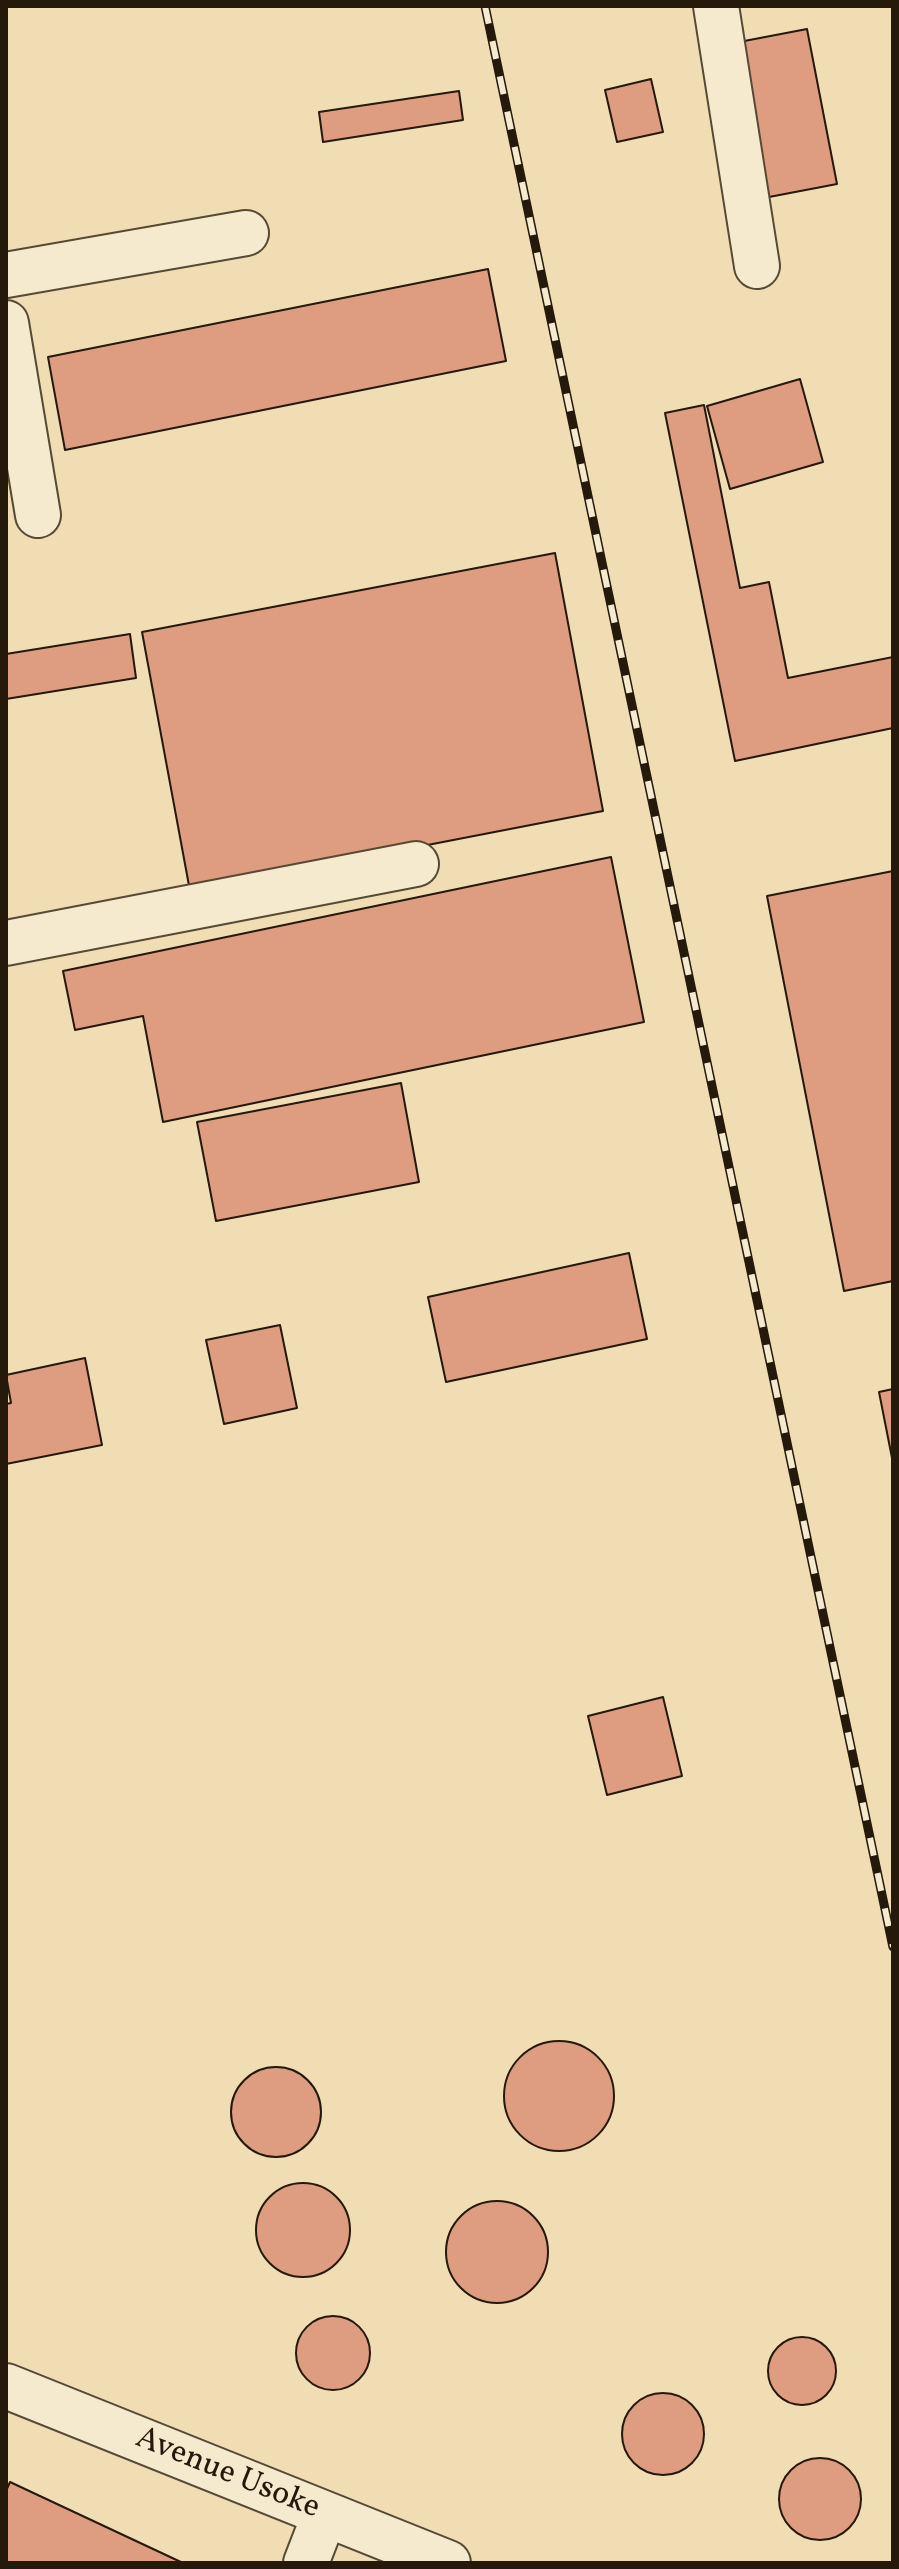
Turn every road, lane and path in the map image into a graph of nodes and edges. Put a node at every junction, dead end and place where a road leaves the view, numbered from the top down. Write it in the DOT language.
graph roads {
  1 [pos="716,6"];
  2 [pos="246,233"];
  3 [pos="757,266"];
  4 [pos="6,275"];
  5 [pos="6,323"];
  6 [pos="38,515"];
  7 [pos="416,864"];
  8 [pos="6,943"];
  9 [pos="6,2386"];
  10 [pos="325,2514"];
  11 [pos="306,2563"];
  12 [pos="448,2563"];
  1 -- 3 [label="street"];
  2 -- 4 [label="street"];
  5 -- 6 [label="street"];
  7 -- 8 [label="street"];
  9 -- 10 [label="street, Avenue Usoke"];
  10 -- 11 [label="street"];
  10 -- 12 [label="street, Avenue Usoke"];
}
